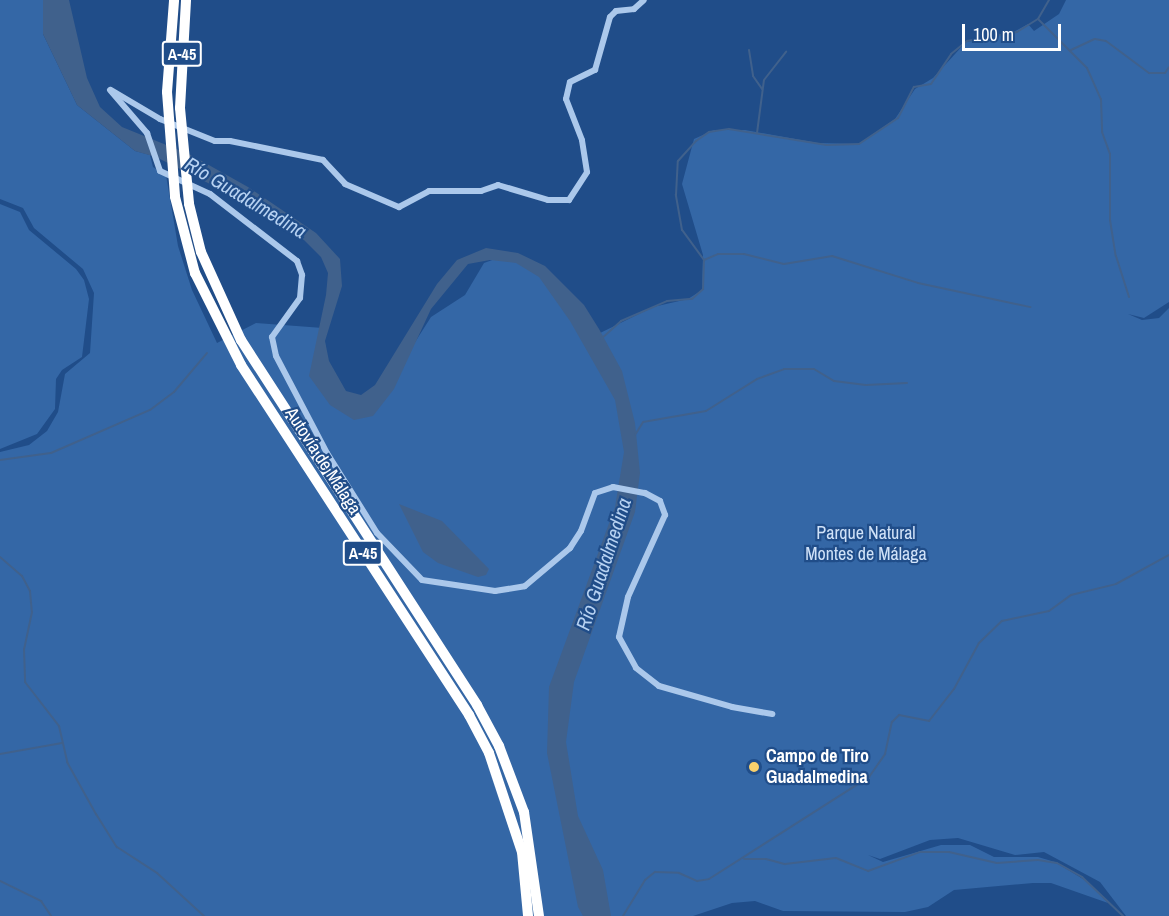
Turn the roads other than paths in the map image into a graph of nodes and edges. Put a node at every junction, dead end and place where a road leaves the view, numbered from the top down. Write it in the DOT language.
graph roads {
  1 [pos="174,0"];
  2 [pos="186,0"];
  3 [pos="644,0"];
  4 [pos="772,714"];
  5 [pos="528,916"];
  6 [pos="539,916"];
  1 -- 5 [label="highway, Autovía de Málaga / A-45, bridge"];
  2 -- 6 [label="highway, Autovía de Málaga / A-45, bridge"];
  3 -- 4 [label="street"];
}
